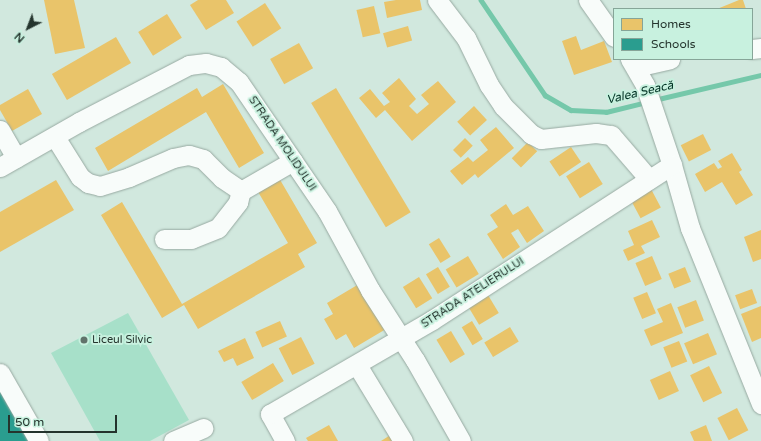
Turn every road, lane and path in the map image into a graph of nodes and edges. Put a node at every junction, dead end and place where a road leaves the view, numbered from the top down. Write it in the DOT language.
graph roads {
  1 [pos="437,0"];
  2 [pos="588,0"];
  3 [pos="613,36"];
  4 [pos="661,60"];
  5 [pos="633,63"];
  6 [pos="0,130"];
  7 [pos="55,137"];
  8 [pos="293,161"];
  9 [pos="8,163"];
  10 [pos="672,165"];
  11 [pos="649,179"];
  12 [pos="241,191"];
  13 [pos="164,239"];
  14 [pos="400,338"];
  15 [pos="358,365"];
  16 [pos="0,372"];
  17 [pos="761,404"];
  18 [pos="203,428"];
  19 [pos="39,441"];
  20 [pos="173,441"];
  21 [pos="285,441"];
  22 [pos="403,441"];
  23 [pos="461,441"];
  1 -- 11 [label="street"];
  2 -- 3 [label="street"];
  4 -- 5 [label="street"];
  5 -- 10 [label="street"];
  6 -- 9 [label="street"];
  7 -- 8 [label="street, STRADA MOLIDULUI"];
  7 -- 9 [label="street, STRADA MOLIDULUI"];
  7 -- 12 [label="street"];
  8 -- 12 [label="street"];
  8 -- 14 [label="street, STRADA MOLIDULUI"];
  10 -- 11 [label="street, STRADA ATELIERULUI"];
  10 -- 17 [label="street"];
  11 -- 14 [label="street, STRADA ATELIERULUI"];
  12 -- 13 [label="street"];
  14 -- 15 [label="street, STRADA ATELIERULUI"];
  14 -- 23 [label="street, STRADA MOLIDULUI"];
  15 -- 21 [label="street, STRADA ATELIERULUI"];
  15 -- 22 [label="street"];
  16 -- 19 [label="street"];
  18 -- 20 [label="street"];
}
